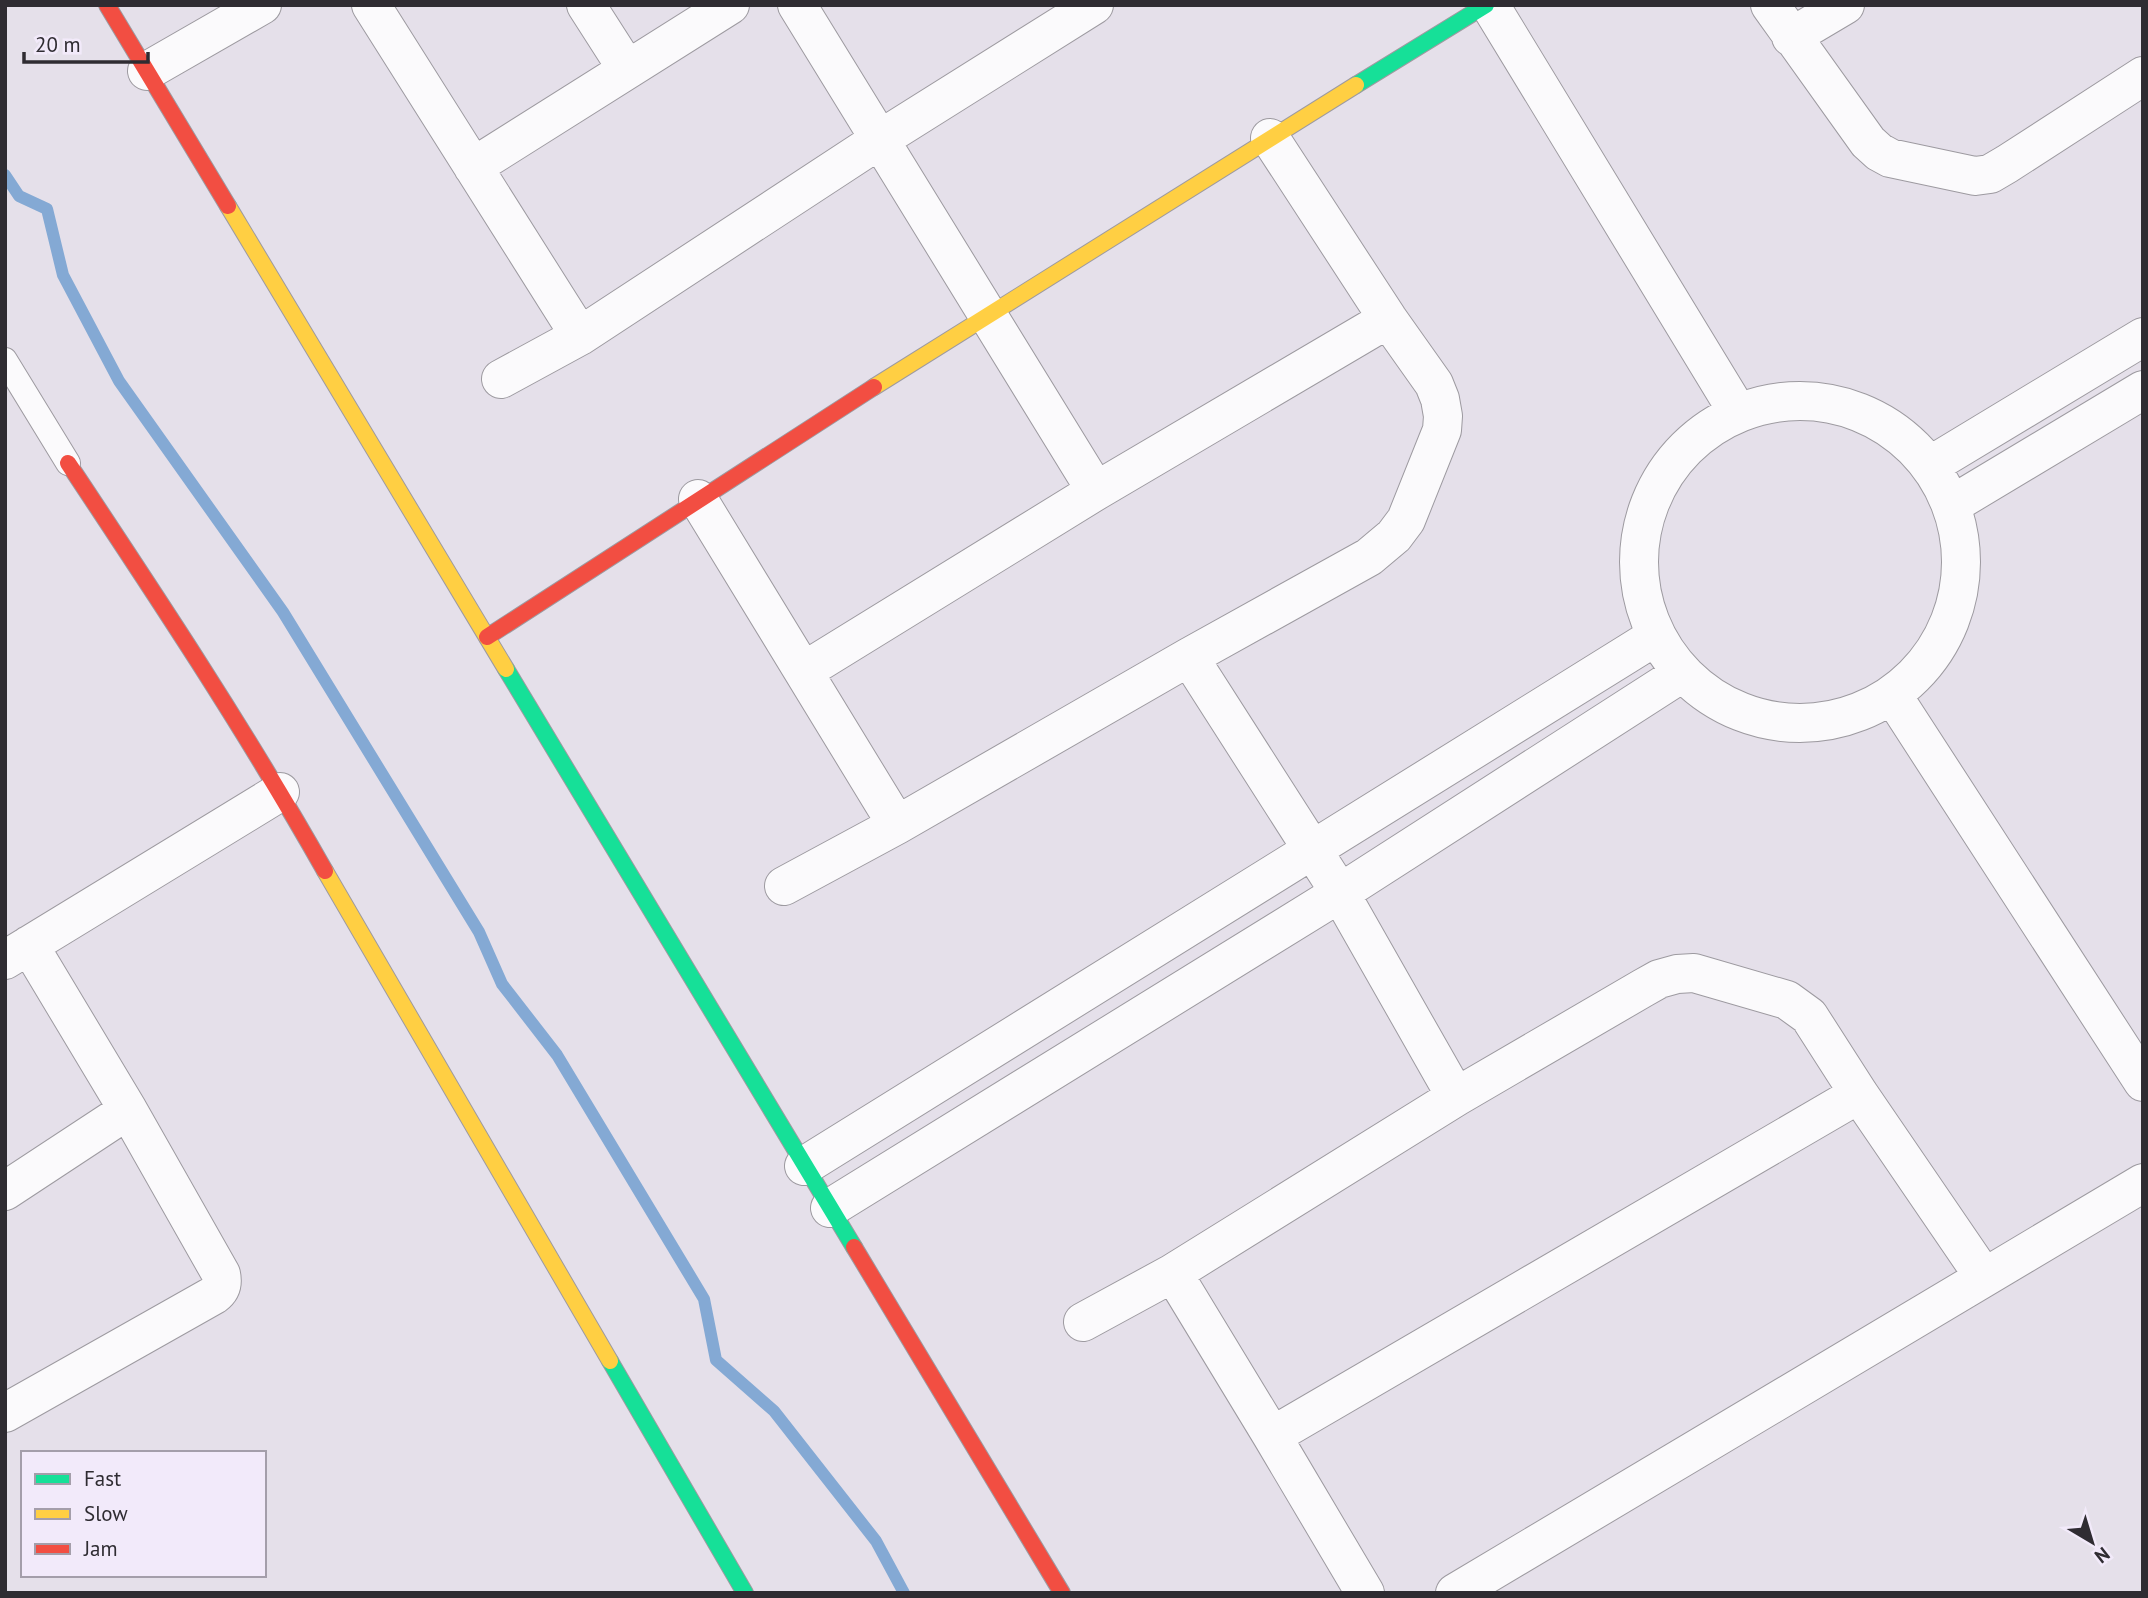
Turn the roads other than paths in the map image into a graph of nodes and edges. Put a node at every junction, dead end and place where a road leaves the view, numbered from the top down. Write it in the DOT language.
graph roads {
  1 [pos="107,5"];
  2 [pos="262,5"];
  3 [pos="371,5"];
  4 [pos="586,5"];
  5 [pos="730,5"];
  6 [pos="797,5"];
  7 [pos="1094,5"];
  8 [pos="1488,5"];
  9 [pos="1770,5"];
  10 [pos="1845,5"];
  11 [pos="1791,37"];
  12 [pos="627,69"];
  13 [pos="147,71"];
  14 [pos="2143,76"];
  15 [pos="1270,138"];
  16 [pos="879,140"];
  17 [pos="473,167"];
  18 [pos="988,315"];
  19 [pos="1388,319"];
  20 [pos="579,336"];
  21 [pos="2143,337"];
  22 [pos="5,360"];
  23 [pos="500,379"];
  24 [pos="2143,390"];
  25 [pos="1737,411"];
  26 [pos="68,463"];
  27 [pos="1931,465"];
  28 [pos="1096,491"];
  29 [pos="698,499"];
  30 [pos="1952,504"];
  31 [pos="487,637"];
  32 [pos="1653,638"];
  33 [pos="1188,657"];
  34 [pos="804,671"];
  35 [pos="1679,675"];
  36 [pos="1893,696"];
  37 [pos="280,792"];
  38 [pos="897,825"];
  39 [pos="1312,851"];
  40 [pos="784,886"];
  41 [pos="1340,893"];
  42 [pos="17,952"];
  43 [pos="2143,1082"];
  44 [pos="1859,1094"];
  45 [pos="1456,1097"];
  46 [pos="128,1110"];
  47 [pos="804,1166"];
  48 [pos="2143,1182"];
  49 [pos="5,1192"];
  50 [pos="830,1208"];
  51 [pos="1172,1273"];
  52 [pos="1984,1277"];
  53 [pos="1083,1322"];
  54 [pos="5,1413"];
  55 [pos="1272,1436"];
  56 [pos="745,1593"];
  57 [pos="1062,1593"];
  58 [pos="1365,1593"];
  59 [pos="1455,1593"];
  1 -- 13 [label="street"];
  2 -- 13 [label="street"];
  3 -- 17 [label="street"];
  4 -- 12 [label="street"];
  5 -- 12 [label="street"];
  6 -- 16 [label="street"];
  7 -- 16 [label="street"];
  8 -- 15 [label="street"];
  8 -- 25 [label="street"];
  9 -- 11 [label="street"];
  10 -- 11 [label="street"];
  11 -- 14 [label="street"];
  12 -- 17 [label="street"];
  13 -- 31 [label="street"];
  15 -- 18 [label="street"];
  15 -- 19 [label="street"];
  16 -- 18 [label="street"];
  16 -- 20 [label="street"];
  17 -- 20 [label="street"];
  18 -- 28 [label="street"];
  18 -- 29 [label="street"];
  19 -- 28 [label="street"];
  19 -- 33 [label="street"];
  20 -- 23 [label="street"];
  21 -- 27 [label="street"];
  22 -- 26 [label="lane"];
  24 -- 30 [label="street"];
  25 -- 27 [label="street"];
  25 -- 32 [label="street"];
  26 -- 37 [label="street"];
  27 -- 30 [label="street"];
  28 -- 34 [label="street"];
  29 -- 31 [label="street"];
  29 -- 34 [label="street"];
  30 -- 36 [label="street"];
  31 -- 47 [label="street"];
  32 -- 35 [label="street"];
  32 -- 39 [label="street"];
  33 -- 38 [label="street"];
  33 -- 39 [label="street"];
  34 -- 38 [label="street"];
  35 -- 36 [label="street"];
  35 -- 41 [label="street"];
  36 -- 43 [label="street"];
  37 -- 42 [label="street"];
  37 -- 56 [label="street"];
  38 -- 40 [label="street"];
  39 -- 41 [label="street"];
  39 -- 47 [label="street"];
  41 -- 45 [label="street"];
  41 -- 50 [label="street"];
  42 -- 46 [label="street"];
  44 -- 45 [label="street"];
  44 -- 52 [label="street"];
  44 -- 55 [label="street"];
  45 -- 51 [label="street"];
  46 -- 49 [label="street"];
  46 -- 54 [label="street"];
  47 -- 50 [label="street"];
  48 -- 52 [label="street"];
  50 -- 57 [label="street"];
  51 -- 53 [label="street"];
  51 -- 55 [label="street"];
  52 -- 59 [label="street"];
  55 -- 58 [label="street"];
}
